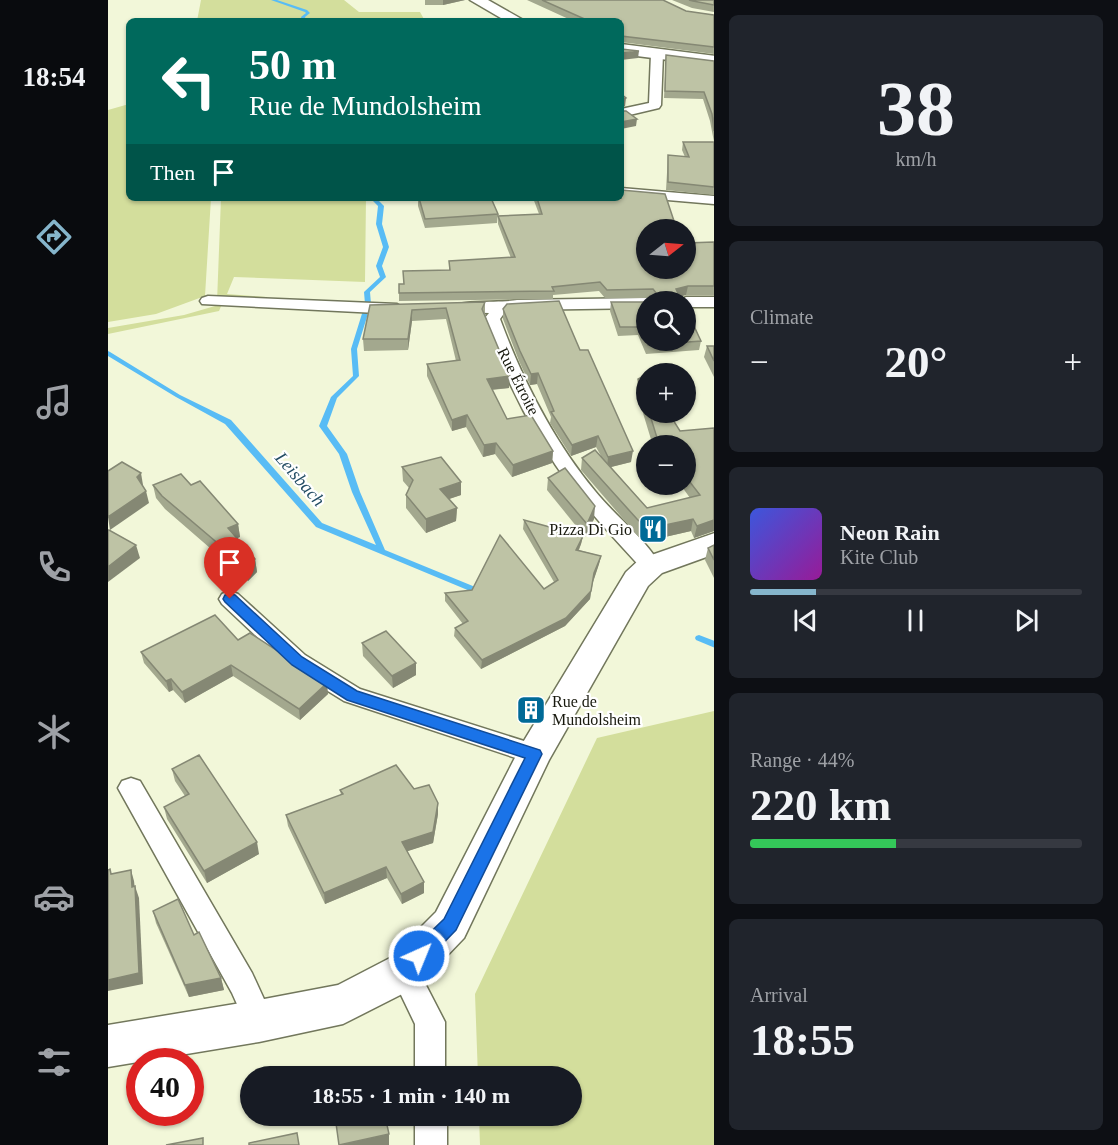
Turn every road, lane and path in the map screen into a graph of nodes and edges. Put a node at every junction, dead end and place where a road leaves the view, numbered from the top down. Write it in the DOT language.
graph roads {
  1 [pos="477,0"];
  2 [pos="511,18"];
  3 [pos="624,49"];
  4 [pos="657,54"];
  5 [pos="714,61"];
  6 [pos="624,112"];
  7 [pos="624,192"];
  8 [pos="714,200"];
  9 [pos="208,301"];
  10 [pos="696,302"];
  11 [pos="714,302"];
  12 [pos="636,303"];
  13 [pos="441,308"];
  14 [pos="500,308"];
  15 [pos="408,309"];
  16 [pos="714,543"];
  17 [pos="651,566"];
  18 [pos="230,599"];
  19 [pos="534,754"];
  20 [pos="131,788"];
  21 [pos="404,972"];
  22 [pos="259,1021"];
  23 [pos="108,1046"];
  24 [pos="430,1066"];
  25 [pos="431,1126"];
  26 [pos="431,1145"];
  1 -- 2 [label="street"];
  3 -- 4 [label="street"];
  4 -- 5 [label="street"];
  4 -- 6 [label="street"];
  7 -- 8 [label="street"];
  9 -- 15 [label="street"];
  10 -- 11 [label="street"];
  12 -- 14 [label="street"];
  13 -- 14 [label="street"];
  14 -- 17 [label="street, Rue Étroite"];
  16 -- 17 [label="street"];
  17 -- 19 [label="street"];
  18 -- 19 [label="street"];
  19 -- 21 [label="street"];
  20 -- 22 [label="street"];
  21 -- 22 [label="street"];
  21 -- 24 [label="street"];
  22 -- 23 [label="street"];
  25 -- 26 [label="street"];
}
